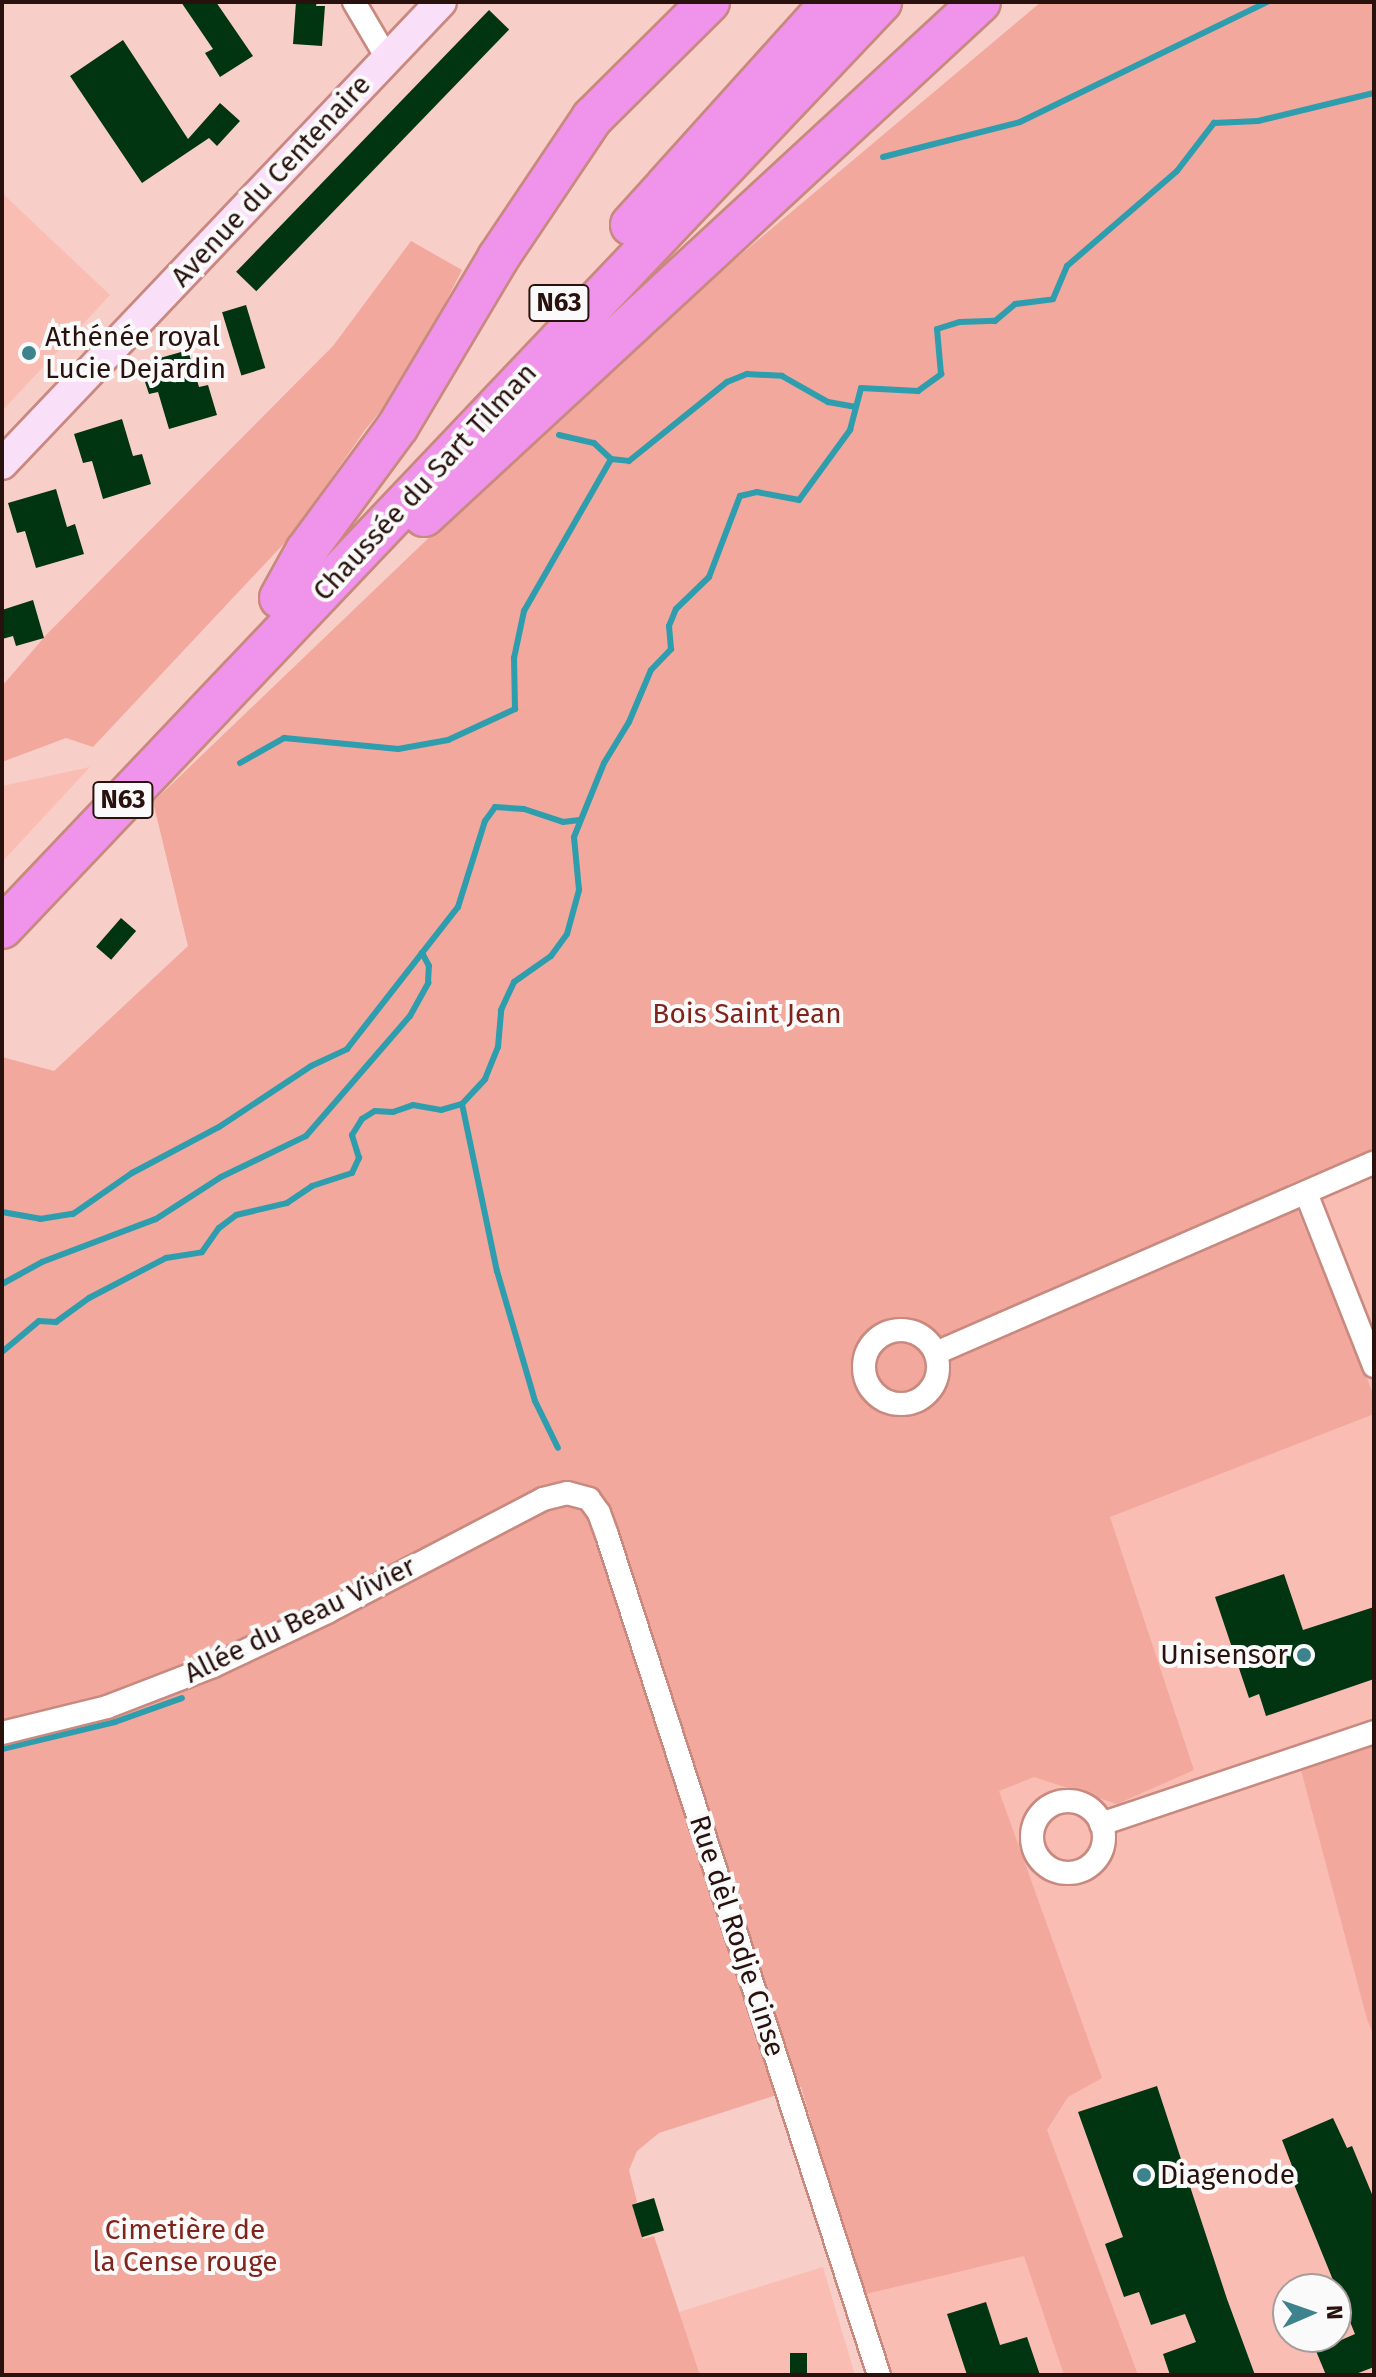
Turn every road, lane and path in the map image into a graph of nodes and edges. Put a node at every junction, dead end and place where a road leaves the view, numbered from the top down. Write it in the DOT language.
graph roads {
  1 [pos="354,2"];
  2 [pos="441,2"];
  3 [pos="709,2"];
  4 [pos="832,2"];
  5 [pos="881,2"];
  6 [pos="980,2"];
  7 [pos="387,58"];
  8 [pos="2,464"];
  9 [pos="353,560"];
  10 [pos="280,598"];
  11 [pos="2,892"];
  12 [pos="2,928"];
  13 [pos="1374,1163"];
  14 [pos="1306,1193"];
  15 [pos="936,1353"];
  16 [pos="1374,1366"];
  17 [pos="589,1499"];
  18 [pos="1374,1732"];
  19 [pos="2,1733"];
  20 [pos="1101,1824"];
  21 [pos="879,2375"];
  1 -- 7 [label="street"];
  2 -- 7 [label="street, Avenue du Centenaire"];
  3 -- 10 [label="highway"];
  4 -- 10 [label="highway, Chaussée du Sart Tilman / N63"];
  5 -- 9 [label="highway, Chaussée du Sart Tilman / N63"];
  6 -- 9 [label="highway"];
  7 -- 8 [label="street, Avenue du Centenaire"];
  9 -- 12 [label="highway, Chaussée du Sart Tilman / N63"];
  10 -- 11 [label="highway, Chaussée du Sart Tilman / N63"];
  13 -- 14 [label="street"];
  14 -- 15 [label="street"];
  14 -- 16 [label="street"];
  17 -- 19 [label="street, Allée du Beau Vivier"];
  17 -- 21 [label="street, Rue dèl Rodje Cinse"];
  18 -- 20 [label="street"];
}
